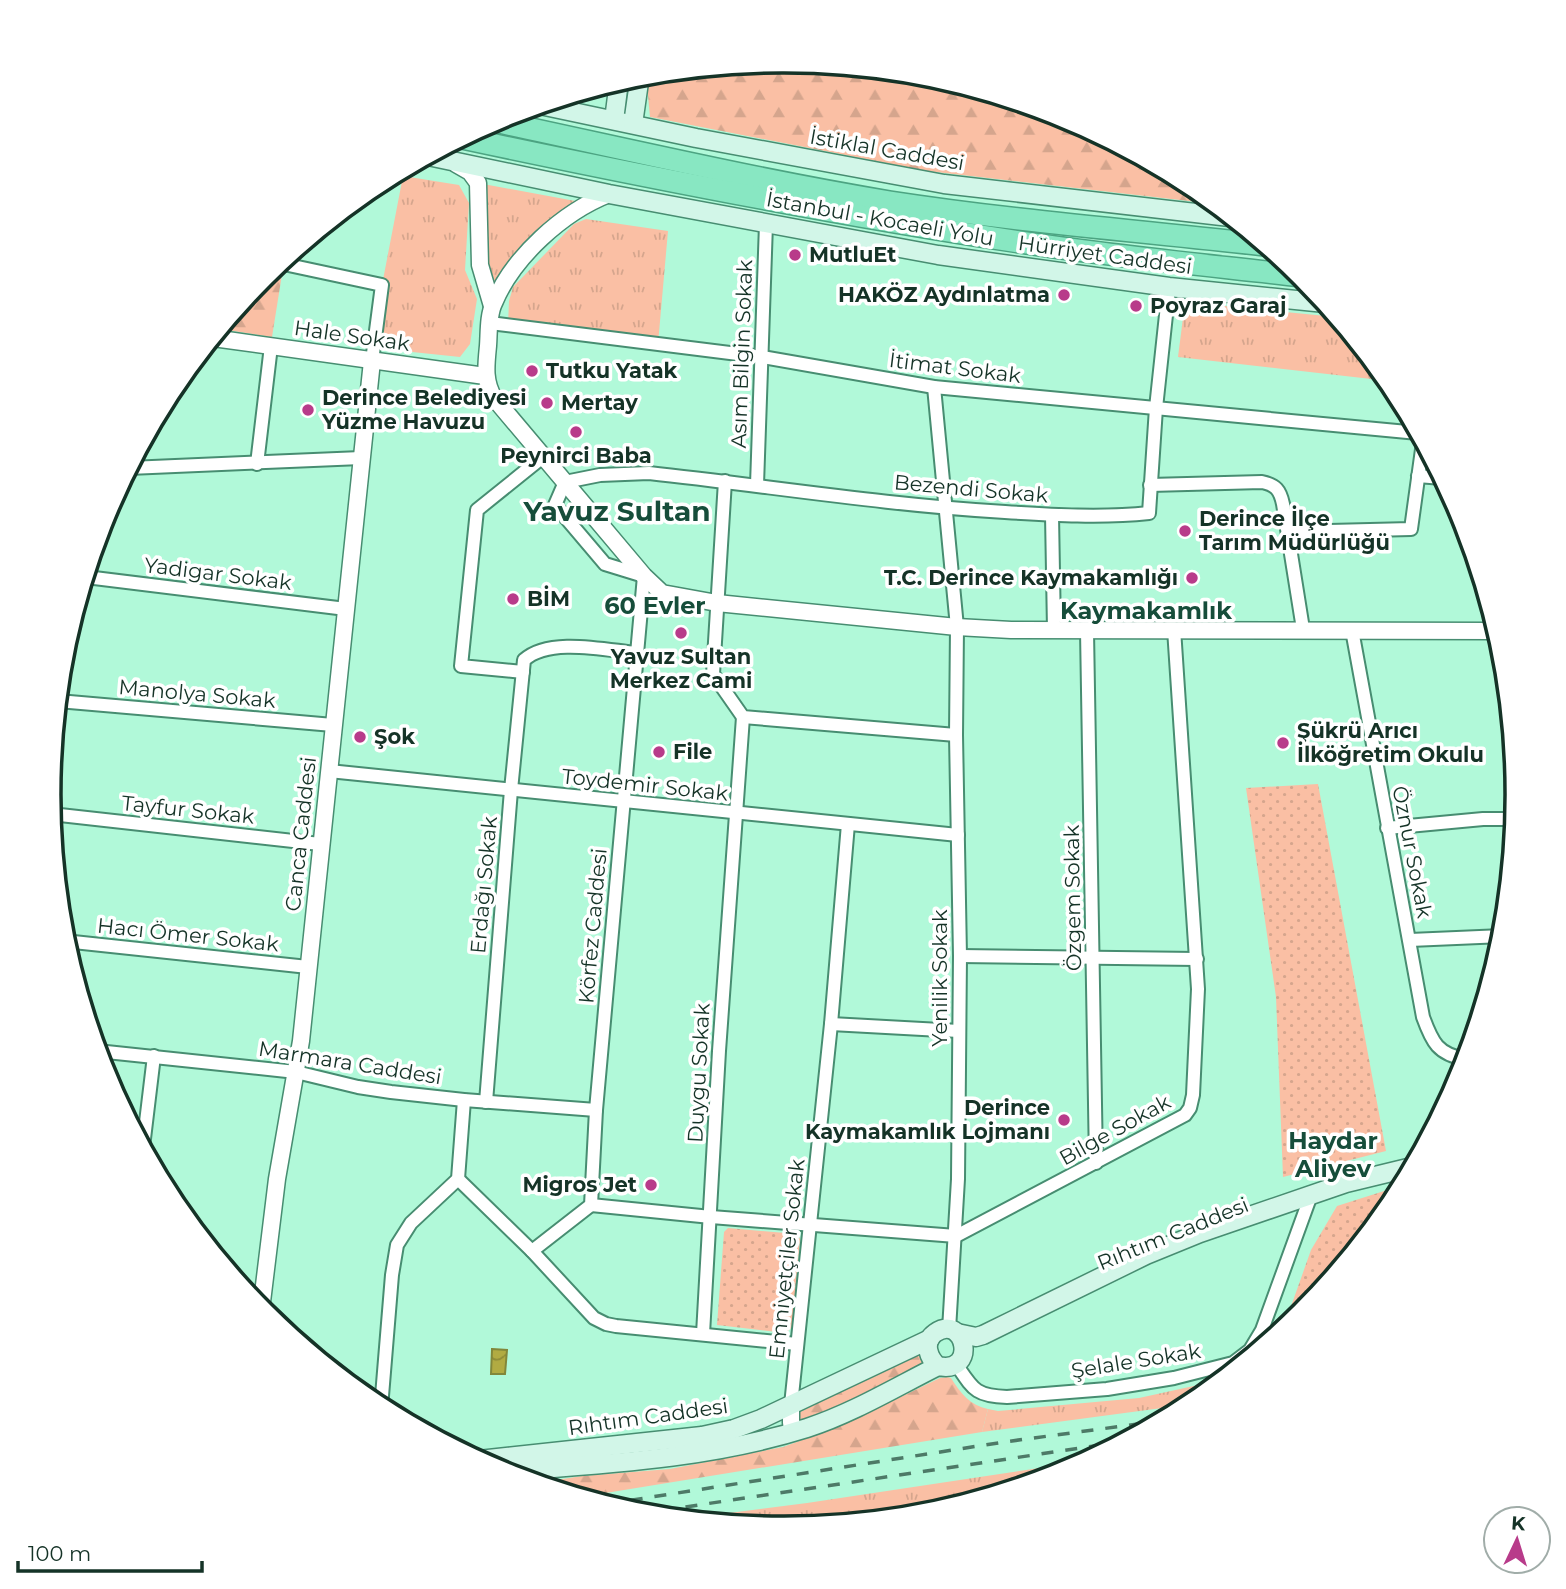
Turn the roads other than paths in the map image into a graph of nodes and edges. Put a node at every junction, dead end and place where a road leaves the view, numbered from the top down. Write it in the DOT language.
graph roads {
  1 [pos="638,88"];
  2 [pos="618,92"];
  3 [pos="571,105"];
  4 [pos="614,120"];
  5 [pos="633,124"];
  6 [pos="514,125"];
  7 [pos="477,141"];
  8 [pos="441,159"];
  9 [pos="454,162"];
  10 [pos="609,194"];
  11 [pos="1212,215"];
  12 [pos="766,224"];
  13 [pos="1247,243"];
  14 [pos="292,266"];
  15 [pos="1282,273"];
  16 [pos="1169,288"];
  17 [pos="1310,302"];
  18 [pos="492,306"];
  19 [pos="490,323"];
  20 [pos="223,339"];
  21 [pos="271,346"];
  22 [pos="762,357"];
  23 [pos="372,361"];
  24 [pos="485,376"];
  25 [pos="934,387"];
  26 [pos="1156,408"];
  27 [pos="1407,432"];
  28 [pos="544,456"];
  29 [pos="361,458"];
  30 [pos="1421,458"];
  31 [pos="257,464"];
  32 [pos="140,468"];
  33 [pos="1419,476"];
  34 [pos="1431,477"];
  35 [pos="725,481"];
  36 [pos="565,482"];
  37 [pos="757,485"];
  38 [pos="1150,485"];
  39 [pos="946,509"];
  40 [pos="1052,515"];
  41 [pos="1288,532"];
  42 [pos="644,576"];
  43 [pos="95,578"];
  44 [pos="717,603"];
  45 [pos="346,609"];
  46 [pos="957,627"];
  47 [pos="1174,629"];
  48 [pos="1303,629"];
  49 [pos="1054,630"];
  50 [pos="1352,630"];
  51 [pos="1087,631"];
  52 [pos="1485,631"];
  53 [pos="636,653"];
  54 [pos="523,672"];
  55 [pos="67,702"];
  56 [pos="743,717"];
  57 [pos="333,725"];
  58 [pos="956,735"];
  59 [pos="329,771"];
  60 [pos="511,790"];
  61 [pos="623,803"];
  62 [pos="736,814"];
  63 [pos="62,815"];
  64 [pos="1504,819"];
  65 [pos="848,824"];
  66 [pos="1387,828"];
  67 [pos="958,835"];
  68 [pos="320,844"];
  69 [pos="1491,937"];
  70 [pos="1410,940"];
  71 [pos="77,942"];
  72 [pos="960,956"];
  73 [pos="1093,959"];
  74 [pos="1196,960"];
  75 [pos="308,967"];
  76 [pos="831,1024"];
  77 [pos="959,1031"];
  78 [pos="109,1052"];
  79 [pos="154,1056"];
  80 [pos="1455,1056"];
  81 [pos="296,1072"];
  82 [pos="464,1100"];
  83 [pos="486,1102"];
  84 [pos="596,1110"];
  85 [pos="145,1131"];
  86 [pos="1096,1163"];
  87 [pos="1399,1170"];
  88 [pos="458,1180"];
  89 [pos="1392,1180"];
  90 [pos="1309,1201"];
  91 [pos="591,1205"];
  92 [pos="711,1217"];
  93 [pos="811,1223"];
  94 [pos="956,1236"];
  95 [pos="532,1251"];
  96 [pos="263,1294"];
  97 [pos="953,1331"];
  98 [pos="704,1334"];
  99 [pos="930,1339"];
  100 [pos="1257,1339"];
  101 [pos="797,1344"];
  102 [pos="953,1361"];
  103 [pos="1224,1365"];
  104 [pos="382,1395"];
  105 [pos="791,1405"];
  106 [pos="797,1431"];
  107 [pos="500,1458"];
  108 [pos="529,1470"];
  1 -- 5 [label="main road"];
  2 -- 4 [label="main road"];
  3 -- 4 [label="main road, İstiklal Caddesi"];
  4 -- 5 [label="main road, İstiklal Caddesi"];
  5 -- 11 [label="main road, İstiklal Caddesi"];
  6 -- 13 [label="highway"];
  7 -- 15 [label="highway, İstanbul - Kocaeli Yolu"];
  8 -- 9 [label="main road, Hürriyet Caddesi"];
  9 -- 10 [label="main road, Hürriyet Caddesi"];
  9 -- 18 [label="street"];
  10 -- 12 [label="main road, Hürriyet Caddesi"];
  10 -- 18 [label="street"];
  12 -- 16 [label="main road, Hürriyet Caddesi"];
  12 -- 22 [label="street, Asım Bilgin Sokak"];
  14 -- 23 [label="street"];
  16 -- 17 [label="main road, Hürriyet Caddesi"];
  16 -- 26 [label="street, Bezendi Sokak"];
  18 -- 19 [label="street"];
  19 -- 22 [label="street, İtimat Sokak"];
  19 -- 24 [label="street"];
  20 -- 21 [label="street, Hale Sokak"];
  21 -- 23 [label="street, Hale Sokak"];
  21 -- 31 [label="street"];
  22 -- 25 [label="street, İtimat Sokak"];
  22 -- 37 [label="street, Asım Bilgin Sokak"];
  23 -- 24 [label="street, Hale Sokak"];
  23 -- 29 [label="street, Canca Caddesi"];
  24 -- 28 [label="street"];
  25 -- 26 [label="street, İtimat Sokak"];
  25 -- 39 [label="street, Yenilik Sokak"];
  26 -- 27 [label="street, İtimat Sokak"];
  26 -- 38 [label="street, Bezendi Sokak"];
  28 -- 36 [label="street"];
  28 -- 54 [label="street"];
  29 -- 31 [label="street"];
  29 -- 45 [label="street, Canca Caddesi"];
  30 -- 33 [label="street"];
  31 -- 32 [label="street"];
  33 -- 34 [label="street"];
  33 -- 41 [label="street"];
  35 -- 36 [label="street, Bezendi Sokak"];
  35 -- 37 [label="street, Bezendi Sokak"];
  35 -- 44 [label="street"];
  36 -- 42 [label="street"];
  37 -- 39 [label="street, Bezendi Sokak"];
  38 -- 40 [label="street, Bezendi Sokak"];
  38 -- 41 [label="street"];
  39 -- 40 [label="street, Bezendi Sokak"];
  39 -- 46 [label="street, Yenilik Sokak"];
  40 -- 49 [label="street"];
  41 -- 48 [label="street"];
  42 -- 44 [label="street"];
  42 -- 53 [label="street, Körfez Caddesi"];
  43 -- 45 [label="street, Yadigar Sokak"];
  44 -- 46 [label="street"];
  44 -- 56 [label="street"];
  45 -- 57 [label="street, Canca Caddesi"];
  46 -- 49 [label="street"];
  46 -- 58 [label="street, Yenilik Sokak"];
  47 -- 48 [label="street"];
  47 -- 51 [label="street"];
  47 -- 74 [label="street, Bilge Sokak"];
  48 -- 50 [label="street"];
  49 -- 51 [label="street"];
  50 -- 52 [label="street"];
  50 -- 66 [label="street, Öznur Sokak"];
  51 -- 73 [label="street, Özgem Sokak"];
  53 -- 54 [label="street"];
  53 -- 61 [label="street, Körfez Caddesi"];
  54 -- 60 [label="street, Erdağı Sokak"];
  55 -- 57 [label="street, Manolya Sokak"];
  56 -- 58 [label="street"];
  56 -- 62 [label="street, Duygu Sokak"];
  57 -- 59 [label="street, Canca Caddesi"];
  58 -- 67 [label="street, Yenilik Sokak"];
  59 -- 60 [label="street, Toydemir Sokak"];
  59 -- 68 [label="street, Canca Caddesi"];
  60 -- 61 [label="street, Toydemir Sokak"];
  60 -- 83 [label="street, Erdağı Sokak"];
  61 -- 62 [label="street, Toydemir Sokak"];
  61 -- 84 [label="street, Körfez Caddesi"];
  62 -- 65 [label="street, Toydemir Sokak"];
  62 -- 92 [label="street, Duygu Sokak"];
  63 -- 68 [label="street, Tayfur Sokak"];
  64 -- 66 [label="street"];
  65 -- 67 [label="street, Toydemir Sokak"];
  65 -- 76 [label="street, Emniyetçiler Sokak"];
  66 -- 70 [label="street, Öznur Sokak"];
  67 -- 72 [label="street, Yenilik Sokak"];
  68 -- 75 [label="street, Canca Caddesi"];
  69 -- 70 [label="street"];
  70 -- 80 [label="street, Öznur Sokak"];
  71 -- 75 [label="street, Hacı Ömer Sokak"];
  72 -- 73 [label="street"];
  72 -- 77 [label="street, Yenilik Sokak"];
  73 -- 74 [label="street"];
  73 -- 86 [label="street, Özgem Sokak"];
  74 -- 86 [label="street, Bilge Sokak"];
  75 -- 81 [label="street, Canca Caddesi"];
  76 -- 77 [label="street"];
  76 -- 93 [label="street, Emniyetçiler Sokak"];
  77 -- 94 [label="street, Yenilik Sokak"];
  78 -- 79 [label="street, Marmara Caddesi"];
  79 -- 81 [label="street, Marmara Caddesi"];
  79 -- 85 [label="street"];
  81 -- 82 [label="street, Marmara Caddesi"];
  81 -- 96 [label="street, Canca Caddesi"];
  82 -- 83 [label="street, Marmara Caddesi"];
  82 -- 88 [label="street"];
  83 -- 84 [label="street, Marmara Caddesi"];
  84 -- 91 [label="street, Körfez Caddesi"];
  86 -- 94 [label="street, Bilge Sokak"];
  87 -- 90 [label="main road, Rıhtım Caddesi"];
  88 -- 95 [label="street"];
  88 -- 104 [label="street"];
  89 -- 90 [label="main road, Rıhtım Caddesi"];
  90 -- 97 [label="main road, Rıhtım Caddesi"];
  90 -- 100 [label="street, Şelale Sokak"];
  90 -- 102 [label="main road, Rıhtım Caddesi"];
  91 -- 92 [label="street"];
  91 -- 95 [label="street"];
  92 -- 93 [label="street"];
  92 -- 98 [label="street, Duygu Sokak"];
  93 -- 94 [label="street"];
  93 -- 101 [label="street, Emniyetçiler Sokak"];
  94 -- 97 [label="street, Yenilik Sokak"];
  95 -- 98 [label="street"];
  97 -- 99 [label="main road, Rıhtım Caddesi"];
  97 -- 102 [label="main road"];
  98 -- 101 [label="street"];
  99 -- 102 [label="main road"];
  99 -- 105 [label="main road, Rıhtım Caddesi"];
  101 -- 105 [label="street, Emniyetçiler Sokak"];
  102 -- 103 [label="street, Şelale Sokak"];
  102 -- 106 [label="main road, Rıhtım Caddesi"];
  105 -- 106 [label="street"];
  105 -- 107 [label="main road, Rıhtım Caddesi"];
  106 -- 108 [label="main road, Rıhtım Caddesi"];
}
